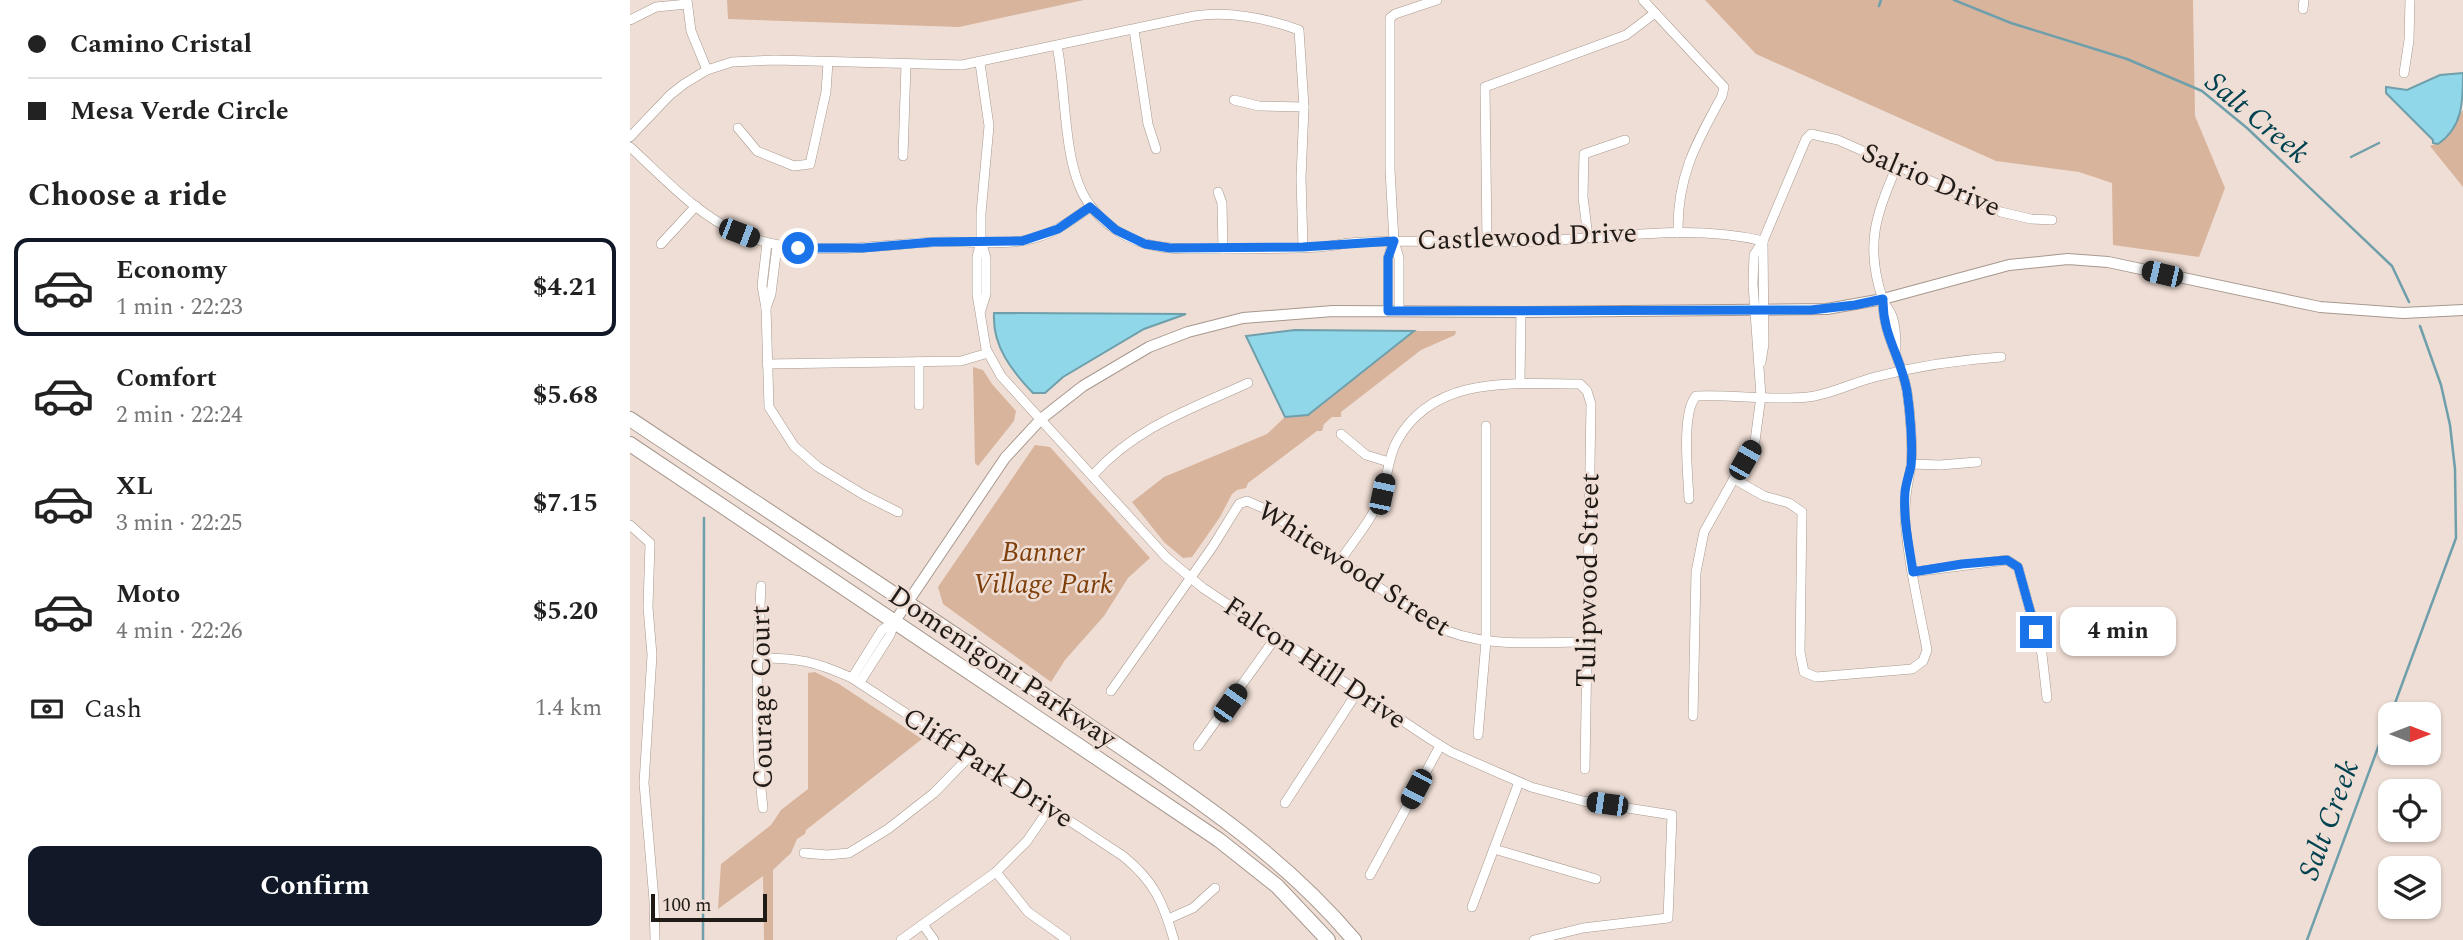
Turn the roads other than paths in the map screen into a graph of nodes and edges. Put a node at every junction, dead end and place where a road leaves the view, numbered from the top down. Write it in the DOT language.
graph roads {
  1 [pos="1437,0"];
  2 [pos="1643,0"];
  3 [pos="2410,0"];
  4 [pos="687,2"];
  5 [pos="1655,13"];
  6 [pos="630,20"];
  7 [pos="1134,30"];
  8 [pos="1057,46"];
  9 [pos="828,62"];
  10 [pos="980,63"];
  11 [pos="906,65"];
  12 [pos="707,69"];
  13 [pos="2403,73"];
  14 [pos="1234,100"];
  15 [pos="1304,107"];
  16 [pos="738,128"];
  17 [pos="630,138"];
  18 [pos="1625,141"];
  19 [pos="630,147"];
  20 [pos="1156,149"];
  21 [pos="903,156"];
  22 [pos="1897,166"];
  23 [pos="1218,192"];
  24 [pos="696,206"];
  25 [pos="1090,207"];
  26 [pos="2052,220"];
  27 [pos="1678,233"];
  28 [pos="1588,237"];
  29 [pos="981,241"];
  30 [pos="1394,241"];
  31 [pos="1487,241"];
  32 [pos="1763,242"];
  33 [pos="661,244"];
  34 [pos="772,245"];
  35 [pos="1303,247"];
  36 [pos="1223,249"];
  37 [pos="1883,299"];
  38 [pos="1758,310"];
  39 [pos="2463,310"];
  40 [pos="1394,311"];
  41 [pos="1521,312"];
  42 [pos="988,353"];
  43 [pos="2001,357"];
  44 [pos="919,362"];
  45 [pos="766,364"];
  46 [pos="1901,370"];
  47 [pos="1248,383"];
  48 [pos="1520,383"];
  49 [pos="1760,396"];
  50 [pos="919,405"];
  51 [pos="630,419"];
  52 [pos="1041,419"];
  53 [pos="1486,426"];
  54 [pos="1340,434"];
  55 [pos="630,444"];
  56 [pos="1977,462"];
  57 [pos="1389,463"];
  58 [pos="1911,464"];
  59 [pos="1093,475"];
  60 [pos="1734,479"];
  61 [pos="1689,499"];
  62 [pos="898,512"];
  63 [pos="630,525"];
  64 [pos="1340,561"];
  65 [pos="1913,572"];
  66 [pos="1189,577"];
  67 [pos="761,586"];
  68 [pos="909,603"];
  69 [pos="895,621"];
  70 [pos="1276,637"];
  71 [pos="1486,640"];
  72 [pos="1586,642"];
  73 [pos="757,658"];
  74 [pos="856,680"];
  75 [pos="1111,691"];
  76 [pos="1358,691"];
  77 [pos="2046,698"];
  78 [pos="1693,716"];
  79 [pos="1478,735"];
  80 [pos="1198,746"];
  81 [pos="1440,746"];
  82 [pos="969,757"];
  83 [pos="1585,769"];
  84 [pos="1519,782"];
  85 [pos="1285,803"];
  86 [pos="764,808"];
  87 [pos="1049,809"];
  88 [pos="1494,849"];
  89 [pos="804,853"];
  90 [pos="996,872"];
  91 [pos="1370,875"];
  92 [pos="1596,879"];
  93 [pos="1215,888"];
  94 [pos="1472,907"];
  95 [pos="1168,919"];
  96 [pos="924,926"];
  97 [pos="1066,939"];
  98 [pos="655,940"];
  99 [pos="901,940"];
  100 [pos="934,940"];
  101 [pos="1174,940"];
  102 [pos="1328,940"];
  103 [pos="1354,940"];
  104 [pos="1534,940"];
  1 -- 30 [label="street"];
  2 -- 5 [label="street"];
  3 -- 13 [label="street"];
  4 -- 6 [label="street"];
  4 -- 12 [label="street"];
  5 -- 27 [label="street"];
  5 -- 31 [label="street"];
  7 -- 8 [label="street"];
  7 -- 15 [label="street"];
  7 -- 20 [label="street"];
  8 -- 10 [label="street"];
  8 -- 25 [label="street, Castlewood Drive"];
  9 -- 11 [label="street"];
  9 -- 12 [label="street"];
  9 -- 16 [label="street"];
  10 -- 11 [label="street"];
  10 -- 29 [label="street, Falcon Hill Drive"];
  11 -- 21 [label="street"];
  12 -- 17 [label="street"];
  14 -- 15 [label="street"];
  15 -- 35 [label="street"];
  18 -- 28 [label="street"];
  19 -- 24 [label="street"];
  22 -- 26 [label="street, Salrio Drive"];
  22 -- 32 [label="street, Salrio Drive"];
  22 -- 37 [label="street"];
  23 -- 36 [label="street"];
  24 -- 33 [label="street"];
  24 -- 34 [label="street"];
  25 -- 29 [label="street"];
  25 -- 36 [label="street, Castlewood Drive"];
  27 -- 28 [label="street, Castlewood Drive"];
  27 -- 32 [label="street, Castlewood Drive"];
  28 -- 31 [label="street, Castlewood Drive"];
  29 -- 34 [label="street"];
  29 -- 42 [label="street, Falcon Hill Drive"];
  30 -- 31 [label="street, Castlewood Drive"];
  30 -- 35 [label="street, Castlewood Drive"];
  30 -- 40 [label="street"];
  32 -- 38 [label="street"];
  34 -- 45 [label="street"];
  35 -- 36 [label="street, Castlewood Drive"];
  37 -- 38 [label="street"];
  37 -- 39 [label="street"];
  37 -- 46 [label="street"];
  38 -- 41 [label="street"];
  38 -- 49 [label="street"];
  40 -- 41 [label="street"];
  40 -- 52 [label="street"];
  41 -- 48 [label="street"];
  42 -- 44 [label="street"];
  42 -- 52 [label="street, Falcon Hill Drive"];
  43 -- 46 [label="street"];
  44 -- 45 [label="street"];
  44 -- 50 [label="street"];
  45 -- 62 [label="street"];
  46 -- 49 [label="street"];
  46 -- 58 [label="street"];
  47 -- 59 [label="street"];
  48 -- 57 [label="street"];
  48 -- 72 [label="street, Tulipwood Street"];
  49 -- 60 [label="street"];
  49 -- 61 [label="street"];
  51 -- 68 [label="main road, Domenigoni Parkway"];
  52 -- 59 [label="street, Falcon Hill Drive"];
  52 -- 68 [label="street"];
  53 -- 71 [label="street"];
  54 -- 57 [label="street"];
  55 -- 69 [label="main road, Domenigoni Parkway"];
  56 -- 58 [label="street"];
  57 -- 64 [label="street"];
  58 -- 65 [label="street"];
  59 -- 66 [label="street, Falcon Hill Drive"];
  60 -- 65 [label="street"];
  60 -- 78 [label="street"];
  63 -- 98 [label="street"];
  64 -- 66 [label="street, Whitewood Street"];
  64 -- 71 [label="street, Whitewood Street"];
  65 -- 77 [label="street"];
  66 -- 70 [label="street, Falcon Hill Drive"];
  66 -- 75 [label="street"];
  67 -- 73 [label="street, Courage Court"];
  68 -- 69 [label="street"];
  68 -- 103 [label="main road, Domenigoni Parkway"];
  69 -- 74 [label="street"];
  69 -- 102 [label="main road, Domenigoni Parkway"];
  70 -- 76 [label="street, Falcon Hill Drive"];
  70 -- 80 [label="street"];
  71 -- 72 [label="street, Whitewood Street"];
  71 -- 79 [label="street"];
  72 -- 83 [label="street, Tulipwood Street"];
  73 -- 74 [label="street, Cliff Park Drive"];
  73 -- 86 [label="street, Courage Court"];
  74 -- 82 [label="street, Cliff Park Drive"];
  76 -- 81 [label="street, Falcon Hill Drive"];
  76 -- 85 [label="street"];
  81 -- 84 [label="street, Falcon Hill Drive"];
  81 -- 91 [label="street"];
  82 -- 87 [label="street, Cliff Park Drive"];
  82 -- 89 [label="street"];
  84 -- 88 [label="street"];
  84 -- 104 [label="street, Falcon Hill Drive"];
  87 -- 90 [label="street"];
  87 -- 95 [label="street, Cliff Park Drive"];
  88 -- 92 [label="street"];
  88 -- 94 [label="street"];
  90 -- 96 [label="street"];
  90 -- 97 [label="street"];
  93 -- 95 [label="street"];
  95 -- 101 [label="street, Cliff Park Drive"];
  96 -- 99 [label="street"];
  96 -- 100 [label="street"];
}
